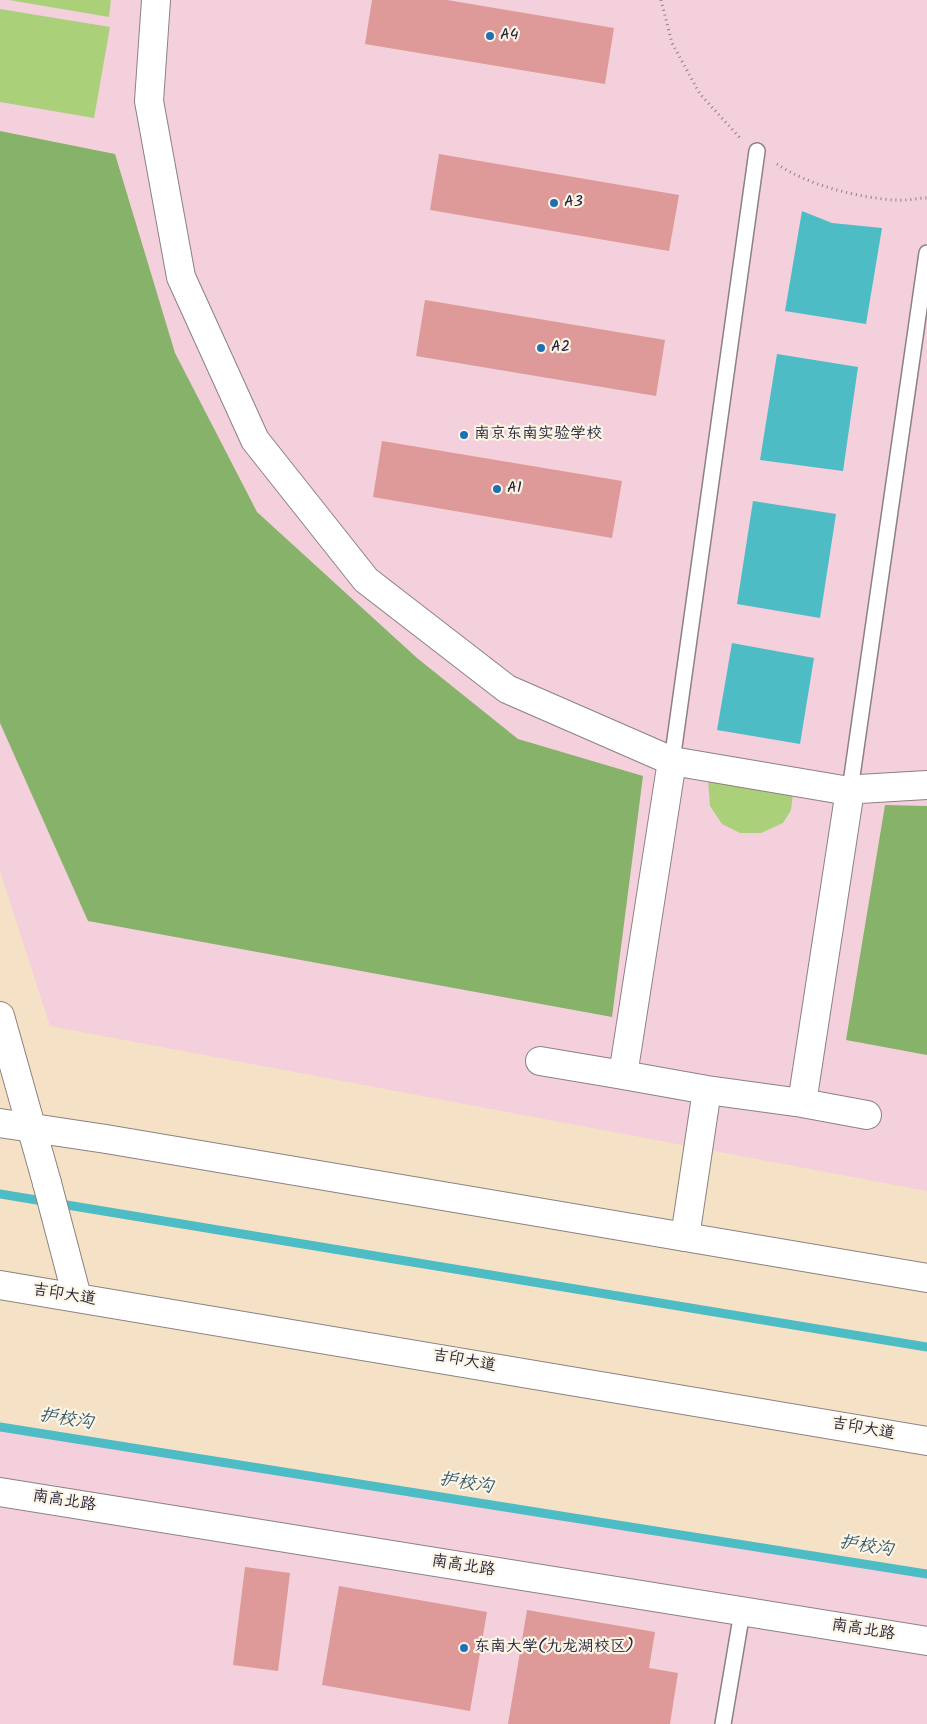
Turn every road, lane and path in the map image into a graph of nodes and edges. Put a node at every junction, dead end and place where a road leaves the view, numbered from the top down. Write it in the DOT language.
graph roads {
  1 [pos="156,0"];
  2 [pos="661,0"];
  3 [pos="758,151"];
  4 [pos="927,198"];
  5 [pos="927,253"];
  6 [pos="672,761"];
  7 [pos="927,785"];
  8 [pos="850,790"];
  9 [pos="0,1016"];
  10 [pos="540,1062"];
  11 [pos="623,1076"];
  12 [pos="707,1090"];
  13 [pos="802,1103"];
  14 [pos="867,1115"];
  15 [pos="0,1123"];
  16 [pos="32,1128"];
  17 [pos="685,1237"];
  18 [pos="927,1278"];
  19 [pos="0,1285"];
  20 [pos="77,1297"];
  21 [pos="927,1441"];
  22 [pos="0,1492"];
  23 [pos="742,1612"];
  24 [pos="927,1641"];
  25 [pos="723,1724"];
  1 -- 6 [label="street"];
  2 -- 3 [label="path"];
  3 -- 4 [label="path"];
  3 -- 6 [label="lane"];
  5 -- 8 [label="lane"];
  6 -- 8 [label="street"];
  6 -- 11 [label="street"];
  7 -- 8 [label="street"];
  8 -- 13 [label="street"];
  9 -- 16 [label="street"];
  10 -- 11 [label="street"];
  11 -- 12 [label="street"];
  12 -- 13 [label="street"];
  12 -- 17 [label="street"];
  13 -- 14 [label="street"];
  15 -- 16 [label="street"];
  16 -- 17 [label="street"];
  16 -- 20 [label="street"];
  17 -- 18 [label="street"];
  19 -- 20 [label="street, 吉印大道"];
  20 -- 21 [label="street, 吉印大道"];
  22 -- 23 [label="street, 南高北路"];
  23 -- 24 [label="street, 南高北路"];
  23 -- 25 [label="lane"];
}
